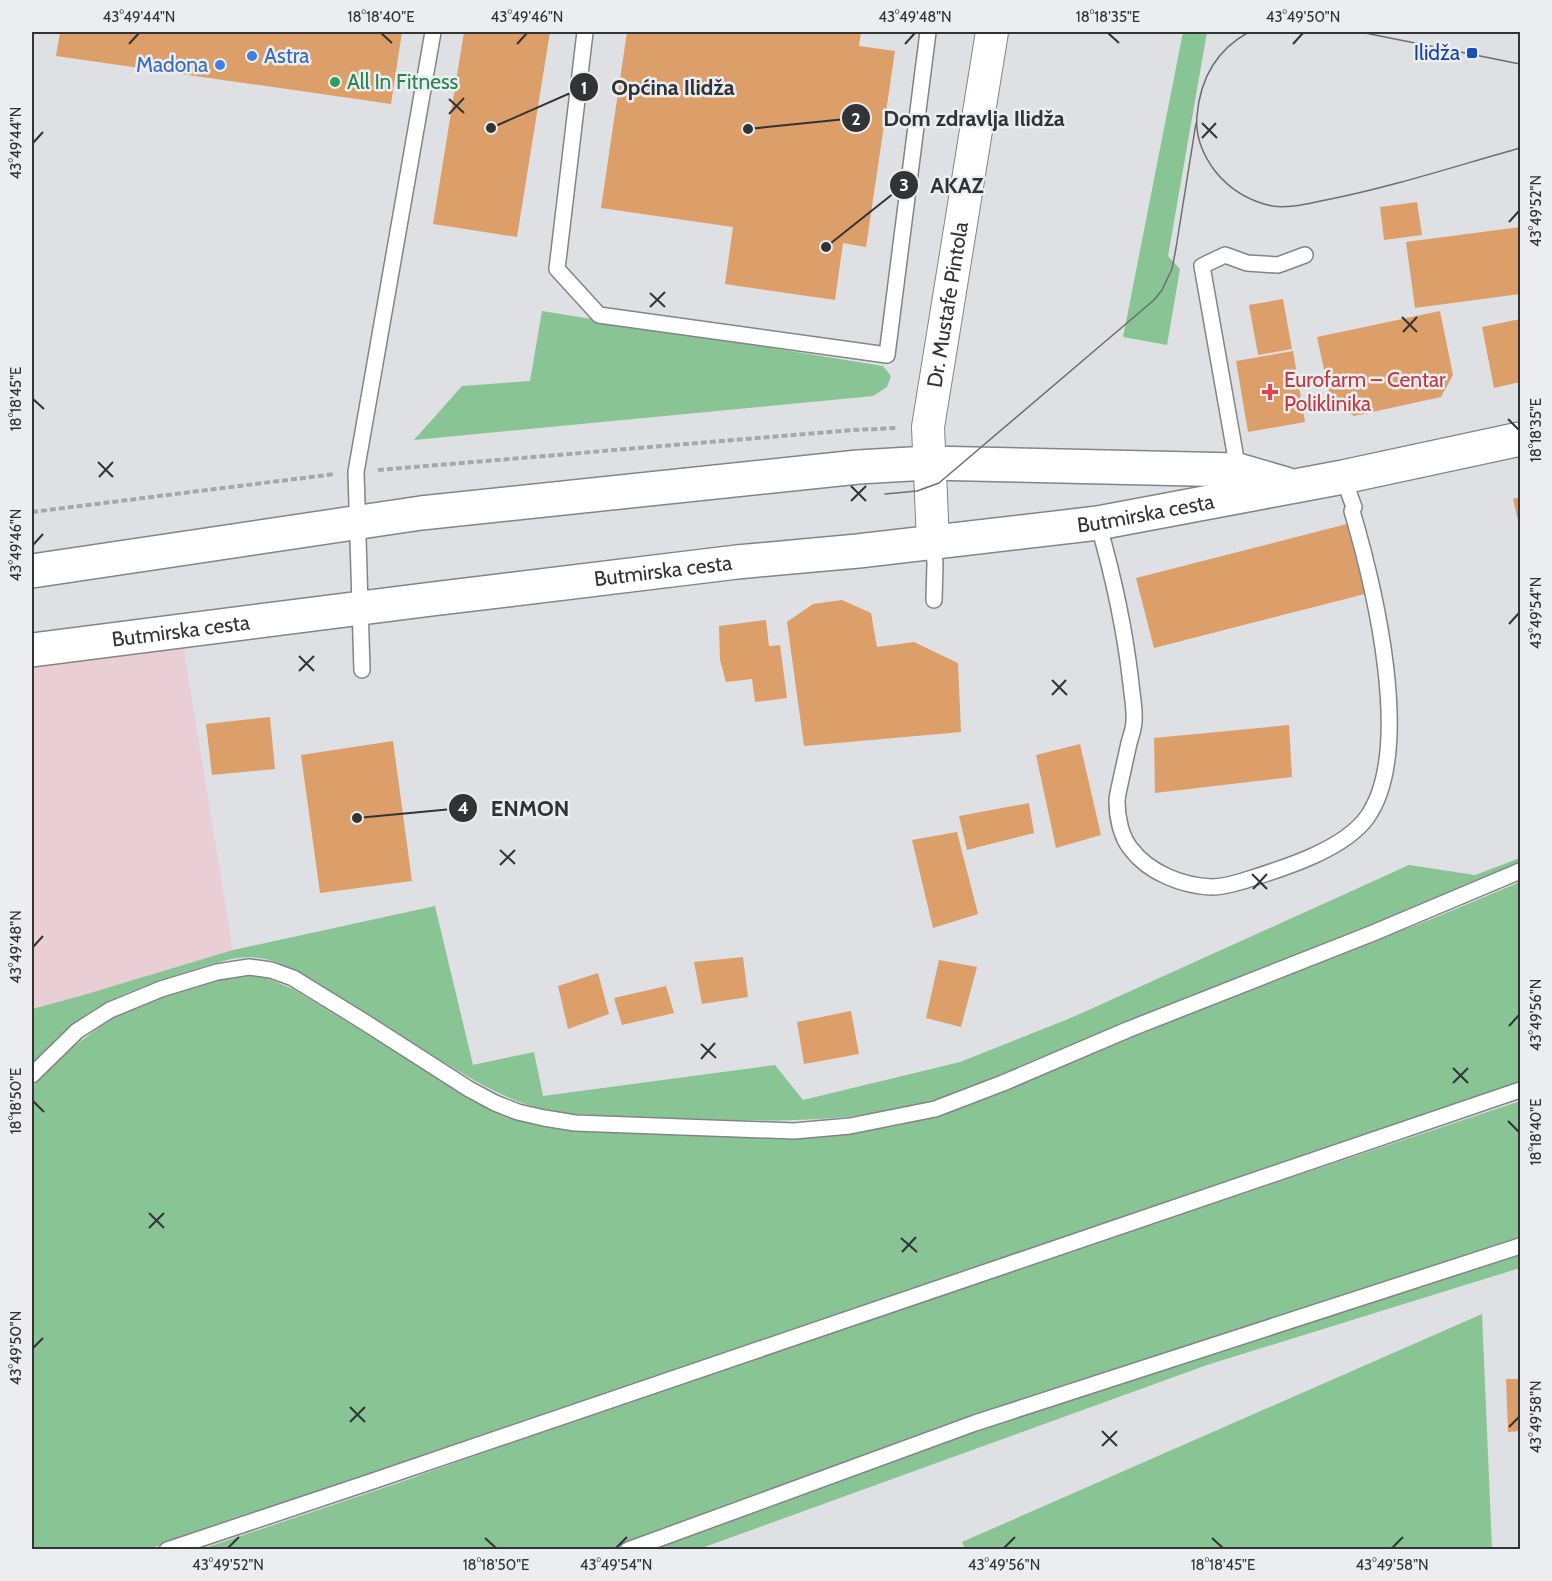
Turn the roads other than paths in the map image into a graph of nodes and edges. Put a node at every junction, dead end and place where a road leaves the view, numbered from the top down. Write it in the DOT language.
graph roads {
  1 [pos="434,32"];
  2 [pos="585,32"];
  3 [pos="928,32"];
  4 [pos="992,32"];
  5 [pos="1305,255"];
  6 [pos="1521,439"];
  7 [pos="928,463"];
  8 [pos="1238,470"];
  9 [pos="1343,477"];
  10 [pos="1294,486"];
  11 [pos="356,523"];
  12 [pos="1098,523"];
  13 [pos="933,542"];
  14 [pos="32,571"];
  15 [pos="934,600"];
  16 [pos="360,608"];
  17 [pos="32,650"];
  18 [pos="362,670"];
  19 [pos="1521,871"];
  20 [pos="32,1075"];
  21 [pos="1521,1090"];
  22 [pos="1521,1246"];
  23 [pos="167,1550"];
  24 [pos="628,1550"];
  1 -- 11 [label="lane"];
  2 -- 3 [label="lane"];
  4 -- 7 [label="street, Dr. Mustafe Pintola"];
  5 -- 8 [label="lane"];
  6 -- 9 [label="main road, Butmirska cesta"];
  7 -- 8 [label="main road, Butmirska cesta"];
  7 -- 11 [label="main road, Butmirska cesta"];
  7 -- 13 [label="street, Dr. Mustafe Pintola"];
  8 -- 10 [label="main road, Butmirska cesta"];
  9 -- 10 [label="main road, Butmirska cesta"];
  9 -- 12 [label="lane"];
  10 -- 12 [label="main road, Butmirska cesta"];
  11 -- 14 [label="main road, Butmirska cesta"];
  11 -- 16 [label="lane"];
  12 -- 13 [label="main road, Butmirska cesta"];
  13 -- 15 [label="lane"];
  13 -- 16 [label="main road, Butmirska cesta"];
  16 -- 17 [label="main road, Butmirska cesta"];
  16 -- 18 [label="lane"];
  19 -- 20 [label="lane"];
  21 -- 23 [label="lane"];
  22 -- 24 [label="lane"];
}
